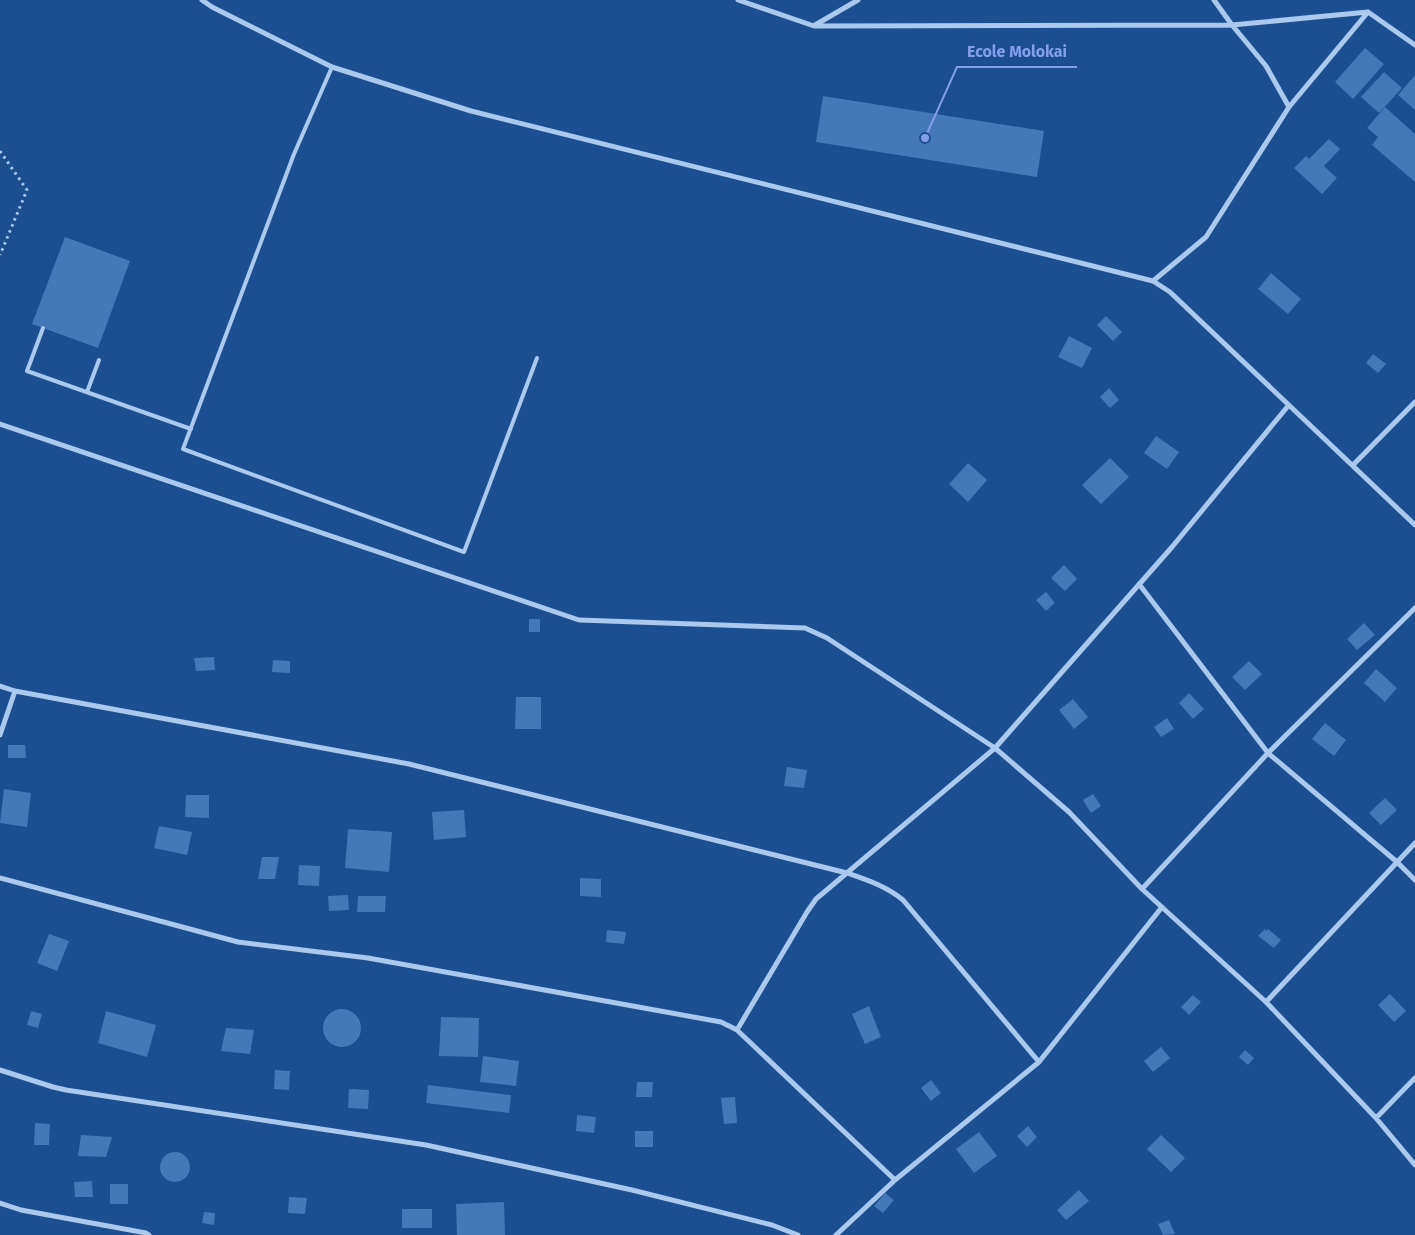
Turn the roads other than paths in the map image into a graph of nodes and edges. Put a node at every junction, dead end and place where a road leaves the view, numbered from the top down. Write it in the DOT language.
graph roads {
  1 [pos="202,0"];
  2 [pos="216,0"];
  3 [pos="738,0"];
  4 [pos="858,0"];
  5 [pos="1214,0"];
  6 [pos="212,7"];
  7 [pos="1368,12"];
  8 [pos="1232,25"];
  9 [pos="814,26"];
  10 [pos="1415,45"];
  11 [pos="332,66"];
  12 [pos="1289,106"];
  13 [pos="1153,282"];
  14 [pos="43,328"];
  15 [pos="537,358"];
  16 [pos="99,360"];
  17 [pos="87,392"];
  18 [pos="1415,402"];
  19 [pos="1288,406"];
  20 [pos="0,424"];
  21 [pos="191,429"];
  22 [pos="1353,465"];
  23 [pos="1415,525"];
  24 [pos="1139,584"];
  25 [pos="1415,608"];
  26 [pos="0,686"];
  27 [pos="15,691"];
  28 [pos="0,735"];
  29 [pos="994,748"];
  30 [pos="1268,753"];
  31 [pos="1415,843"];
  32 [pos="1397,862"];
  33 [pos="847,873"];
  34 [pos="0,878"];
  35 [pos="1415,880"];
  36 [pos="1142,889"];
  37 [pos="1162,907"];
  38 [pos="1266,1002"];
  39 [pos="737,1030"];
  40 [pos="1039,1062"];
  41 [pos="0,1070"];
  42 [pos="1415,1078"];
  43 [pos="1376,1118"];
  44 [pos="1415,1165"];
  45 [pos="895,1180"];
  46 [pos="0,1203"];
  47 [pos="149,1235"];
  48 [pos="798,1235"];
  49 [pos="836,1235"];
  1 -- 6 [label="street"];
  2 -- 6 [label="street"];
  3 -- 9 [label="street"];
  4 -- 9 [label="street"];
  5 -- 8 [label="street"];
  6 -- 11 [label="street"];
  7 -- 8 [label="street"];
  7 -- 10 [label="street"];
  7 -- 12 [label="street"];
  8 -- 9 [label="street"];
  8 -- 12 [label="street"];
  11 -- 13 [label="street"];
  11 -- 21 [label="lane"];
  12 -- 13 [label="street"];
  13 -- 19 [label="street"];
  14 -- 17 [label="lane"];
  15 -- 21 [label="lane"];
  16 -- 17 [label="lane"];
  17 -- 21 [label="lane"];
  18 -- 22 [label="street"];
  19 -- 22 [label="street"];
  19 -- 24 [label="street"];
  20 -- 29 [label="street"];
  22 -- 23 [label="street"];
  24 -- 29 [label="street"];
  24 -- 30 [label="street"];
  25 -- 30 [label="street"];
  26 -- 27 [label="street"];
  27 -- 28 [label="street"];
  27 -- 33 [label="street"];
  29 -- 33 [label="street"];
  29 -- 36 [label="street"];
  30 -- 32 [label="street"];
  30 -- 36 [label="street"];
  31 -- 32 [label="street"];
  32 -- 35 [label="street"];
  32 -- 38 [label="street"];
  33 -- 39 [label="street"];
  33 -- 40 [label="street"];
  34 -- 39 [label="street"];
  36 -- 37 [label="street"];
  37 -- 38 [label="street"];
  37 -- 40 [label="street"];
  38 -- 43 [label="street"];
  39 -- 45 [label="street"];
  40 -- 45 [label="street"];
  41 -- 48 [label="street"];
  42 -- 43 [label="street"];
  43 -- 44 [label="street"];
  45 -- 49 [label="street"];
  46 -- 47 [label="street"];
}
